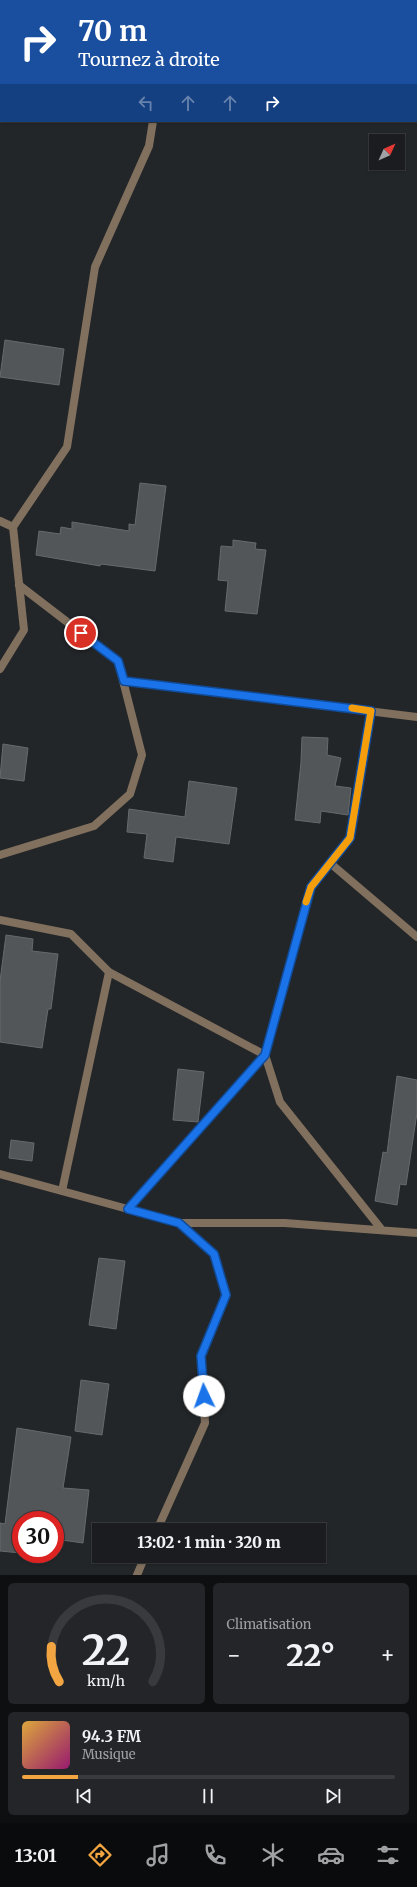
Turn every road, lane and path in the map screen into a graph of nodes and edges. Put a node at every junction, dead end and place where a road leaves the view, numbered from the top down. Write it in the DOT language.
graph roads {
  1 [pos="153,122"];
  2 [pos="0,521"];
  3 [pos="13,527"];
  4 [pos="19,585"];
  5 [pos="0,669"];
  6 [pos="124,681"];
  7 [pos="371,711"];
  8 [pos="417,717"];
  9 [pos="0,856"];
  10 [pos="330,863"];
  11 [pos="0,920"];
  12 [pos="417,937"];
  13 [pos="109,972"];
  14 [pos="265,1055"];
  15 [pos="0,1174"];
  16 [pos="62,1191"];
  17 [pos="128,1209"];
  18 [pos="179,1223"];
  19 [pos="382,1230"];
  20 [pos="417,1232"];
  21 [pos="160,1523"];
  22 [pos="142,1563"];
  23 [pos="137,1575"];
  1 -- 3 [label="street"];
  2 -- 3 [label="street"];
  3 -- 4 [label="street"];
  4 -- 5 [label="street"];
  4 -- 6 [label="street"];
  6 -- 7 [label="street"];
  6 -- 9 [label="street"];
  7 -- 8 [label="street"];
  7 -- 10 [label="street"];
  10 -- 12 [label="street"];
  10 -- 14 [label="street"];
  11 -- 13 [label="street"];
  13 -- 14 [label="street"];
  13 -- 16 [label="street"];
  14 -- 17 [label="street"];
  14 -- 19 [label="street"];
  15 -- 16 [label="street"];
  16 -- 17 [label="street"];
  17 -- 18 [label="street"];
  18 -- 19 [label="street"];
  18 -- 21 [label="street"];
  19 -- 20 [label="street"];
  22 -- 23 [label="street"];
}
